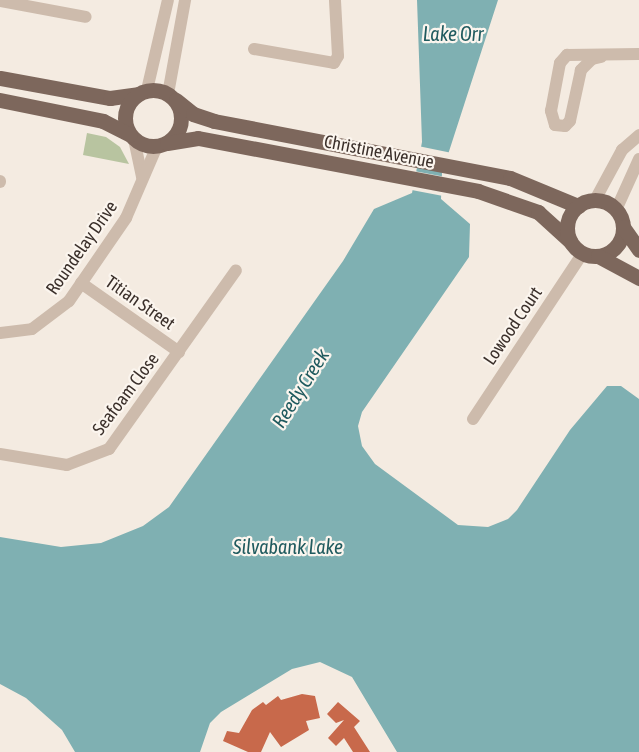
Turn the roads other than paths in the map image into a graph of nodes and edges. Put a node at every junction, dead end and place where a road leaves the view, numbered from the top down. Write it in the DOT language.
graph roads {
  1 [pos="168,0"];
  2 [pos="184,0"];
  3 [pos="335,0"];
  4 [pos="0,1"];
  5 [pos="86,17"];
  6 [pos="254,49"];
  7 [pos="639,54"];
  8 [pos="598,56"];
  9 [pos="0,78"];
  10 [pos="142,92"];
  11 [pos="172,97"];
  12 [pos="0,100"];
  13 [pos="639,135"];
  14 [pos="132,137"];
  15 [pos="162,144"];
  16 [pos="639,159"];
  17 [pos="142,177"];
  18 [pos="595,200"];
  19 [pos="578,206"];
  20 [pos="616,210"];
  21 [pos="623,227"];
  22 [pos="570,241"];
  23 [pos="639,250"];
  24 [pos="590,255"];
  25 [pos="236,270"];
  26 [pos="639,278"];
  27 [pos="81,283"];
  28 [pos="0,333"];
  29 [pos="180,352"];
  30 [pos="473,419"];
  31 [pos="0,454"];
  1 -- 10 [label="street"];
  2 -- 11 [label="street"];
  3 -- 6 [label="street"];
  4 -- 5 [label="street"];
  7 -- 8 [label="street"];
  8 -- 8 [label="street"];
  9 -- 10 [label="main road"];
  10 -- 11 [label="main road"];
  10 -- 14 [label="main road"];
  11 -- 15 [label="main road"];
  11 -- 19 [label="main road, Christine Avenue"];
  12 -- 14 [label="main road"];
  13 -- 18 [label="street"];
  14 -- 15 [label="main road"];
  14 -- 17 [label="street"];
  15 -- 17 [label="street, Roundelay Drive"];
  15 -- 22 [label="main road, Christine Avenue"];
  16 -- 20 [label="street"];
  17 -- 27 [label="street, Roundelay Drive"];
  18 -- 19 [label="main road"];
  18 -- 20 [label="main road"];
  19 -- 22 [label="main road"];
  20 -- 21 [label="main road"];
  21 -- 23 [label="main road"];
  21 -- 24 [label="main road"];
  22 -- 24 [label="main road"];
  24 -- 26 [label="main road"];
  24 -- 30 [label="street, Lowood Court"];
  25 -- 29 [label="street, Seafoam Close"];
  27 -- 28 [label="street, Roundelay Drive"];
  27 -- 29 [label="street, Titian Street"];
  29 -- 31 [label="street, Seafoam Close"];
}
